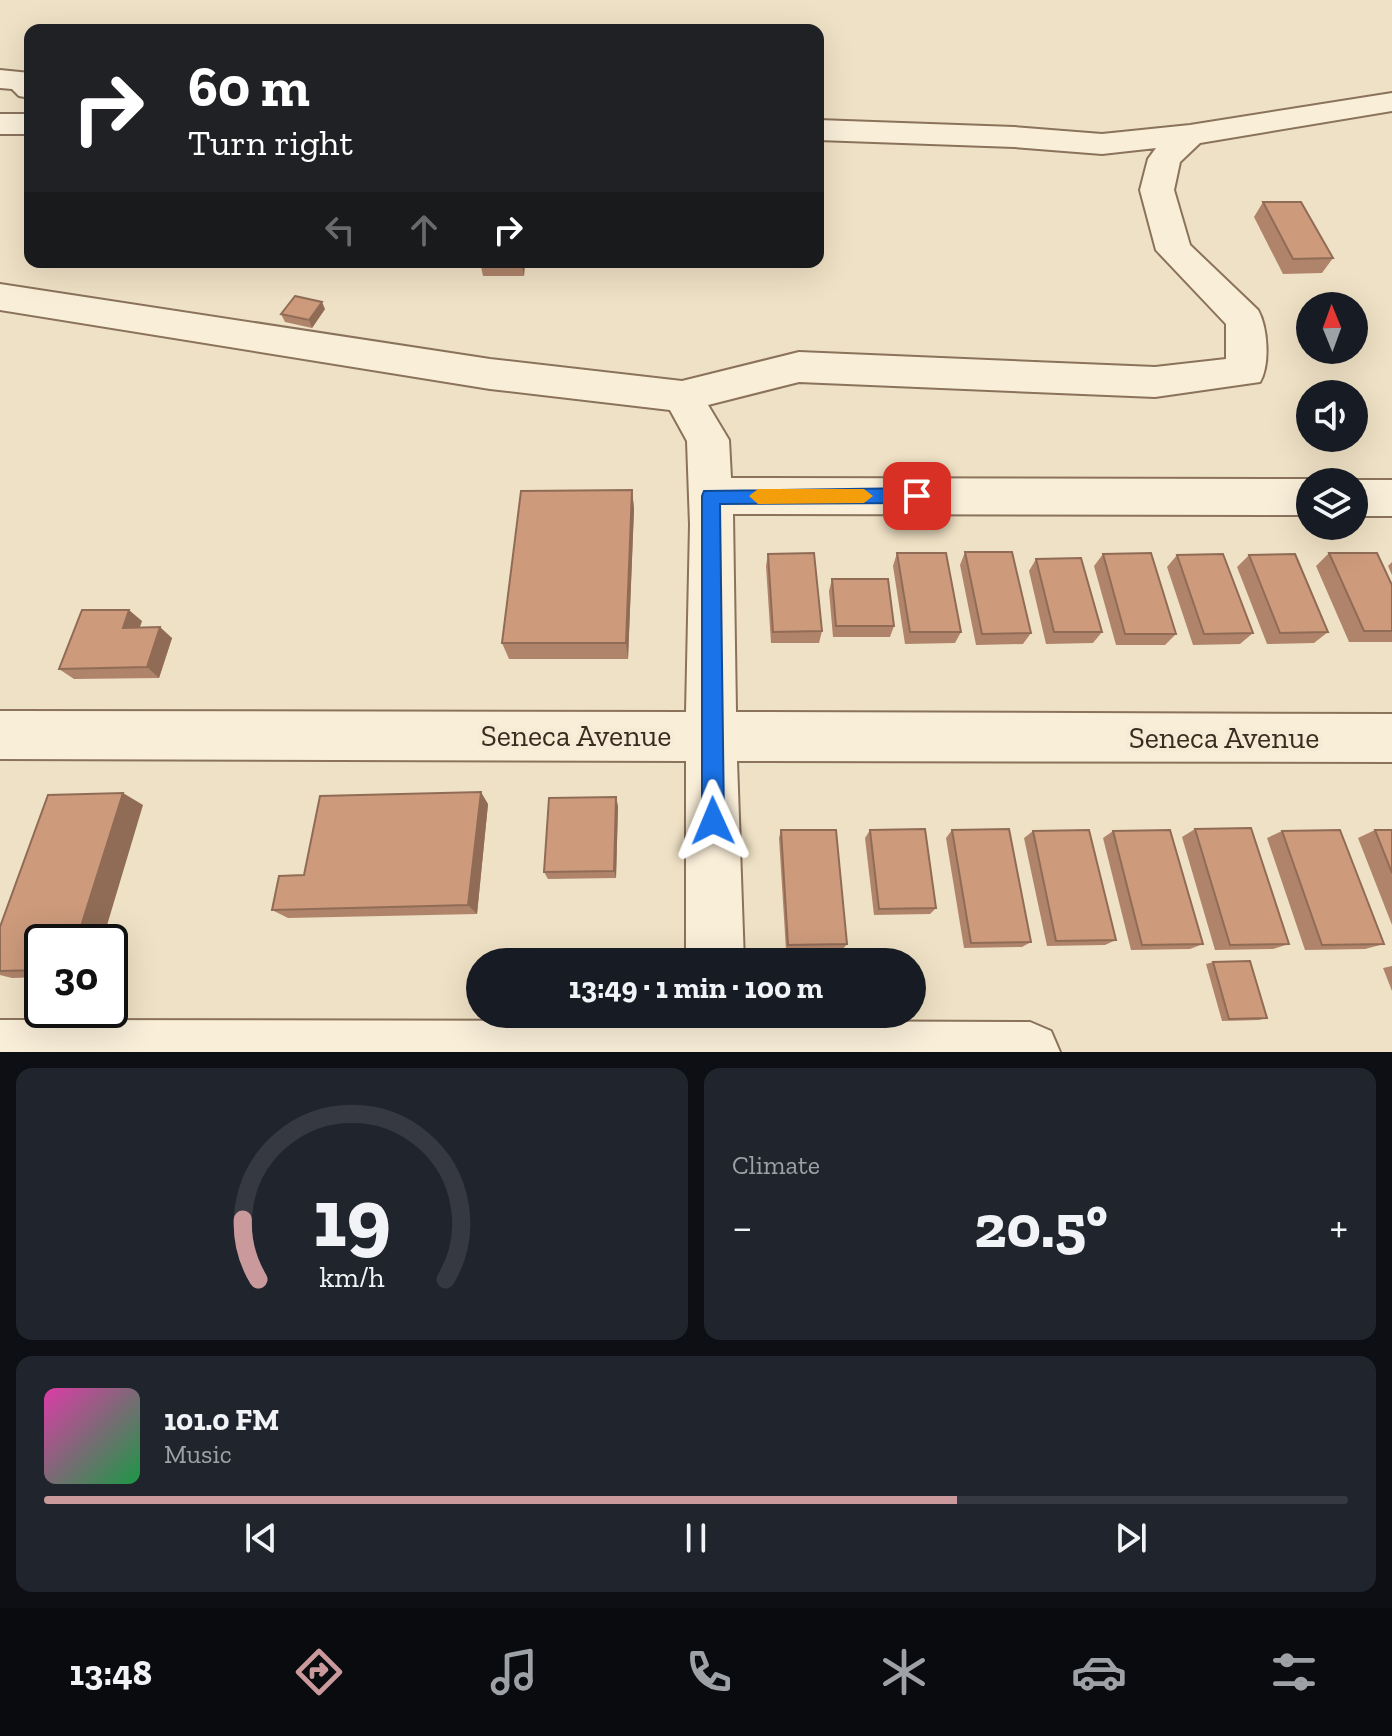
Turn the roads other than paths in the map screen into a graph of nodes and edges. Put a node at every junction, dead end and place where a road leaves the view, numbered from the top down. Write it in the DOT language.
graph roads {
  1 [pos="0,79"];
  2 [pos="24,83"];
  3 [pos="1392,102"];
  4 [pos="0,124"];
  5 [pos="24,124"];
  6 [pos="824,130"];
  7 [pos="1190,135"];
  8 [pos="0,297"];
  9 [pos="682,396"];
  10 [pos="1296,497"];
  11 [pos="1368,498"];
  12 [pos="1392,498"];
  13 [pos="712,511"];
  14 [pos="0,735"];
  15 [pos="711,736"];
  16 [pos="1392,738"];
  17 [pos="715,948"];
  18 [pos="716,1028"];
  19 [pos="0,1050"];
  20 [pos="717,1052"];
  21 [pos="1030,1052"];
  1 -- 2 [label="street"];
  3 -- 7 [label="street"];
  4 -- 5 [label="street"];
  6 -- 7 [label="street"];
  7 -- 9 [label="street"];
  8 -- 9 [label="street"];
  9 -- 13 [label="street"];
  10 -- 13 [label="street"];
  11 -- 12 [label="street"];
  13 -- 15 [label="street"];
  14 -- 15 [label="street, Seneca Avenue"];
  15 -- 16 [label="street, Seneca Avenue"];
  15 -- 17 [label="street"];
  18 -- 20 [label="street"];
  19 -- 20 [label="street"];
  20 -- 21 [label="street"];
}
